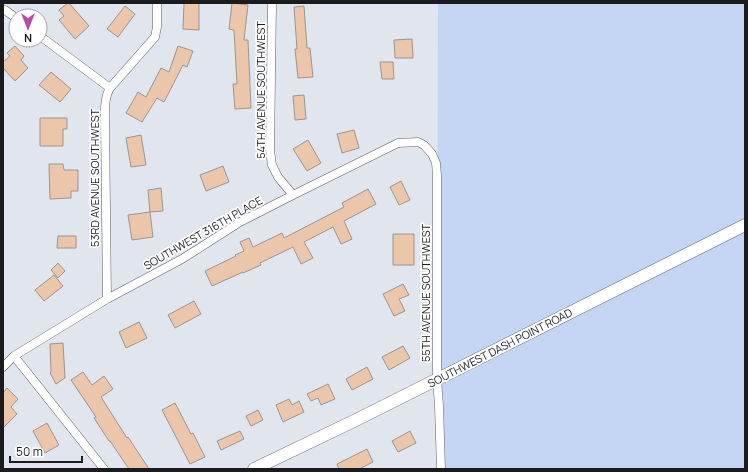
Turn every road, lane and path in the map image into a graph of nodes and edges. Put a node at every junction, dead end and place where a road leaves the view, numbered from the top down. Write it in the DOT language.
graph roads {
  1 [pos="157,3"];
  2 [pos="272,3"];
  3 [pos="5,10"];
  4 [pos="8,12"];
  5 [pos="48,42"];
  6 [pos="110,88"];
  7 [pos="424,146"];
  8 [pos="293,195"];
  9 [pos="745,225"];
  10 [pos="107,299"];
  11 [pos="14,356"];
  12 [pos="3,367"];
  13 [pos="437,379"];
  14 [pos="104,469"];
  15 [pos="254,469"];
  16 [pos="441,469"];
  1 -- 6 [label="street, 53RD AVENUE SOUTHWEST"];
  2 -- 8 [label="street, 54TH AVENUE SOUTHWEST"];
  3 -- 4 [label="street"];
  5 -- 6 [label="street"];
  6 -- 10 [label="street, 53RD AVENUE SOUTHWEST"];
  7 -- 8 [label="street, SOUTHWEST 316TH PLACE"];
  7 -- 13 [label="street, 55TH AVENUE SOUTHWEST"];
  8 -- 10 [label="street, SOUTHWEST 316TH PLACE"];
  9 -- 13 [label="main road, SOUTHWEST DASH POINT ROAD"];
  10 -- 11 [label="street, SOUTHWEST 316TH PLACE"];
  11 -- 12 [label="street, SOUTHWEST 316TH PLACE"];
  11 -- 14 [label="street"];
  13 -- 15 [label="main road, SOUTHWEST DASH POINT ROAD"];
  13 -- 16 [label="street, 55TH AVENUE SOUTHWEST"];
}
